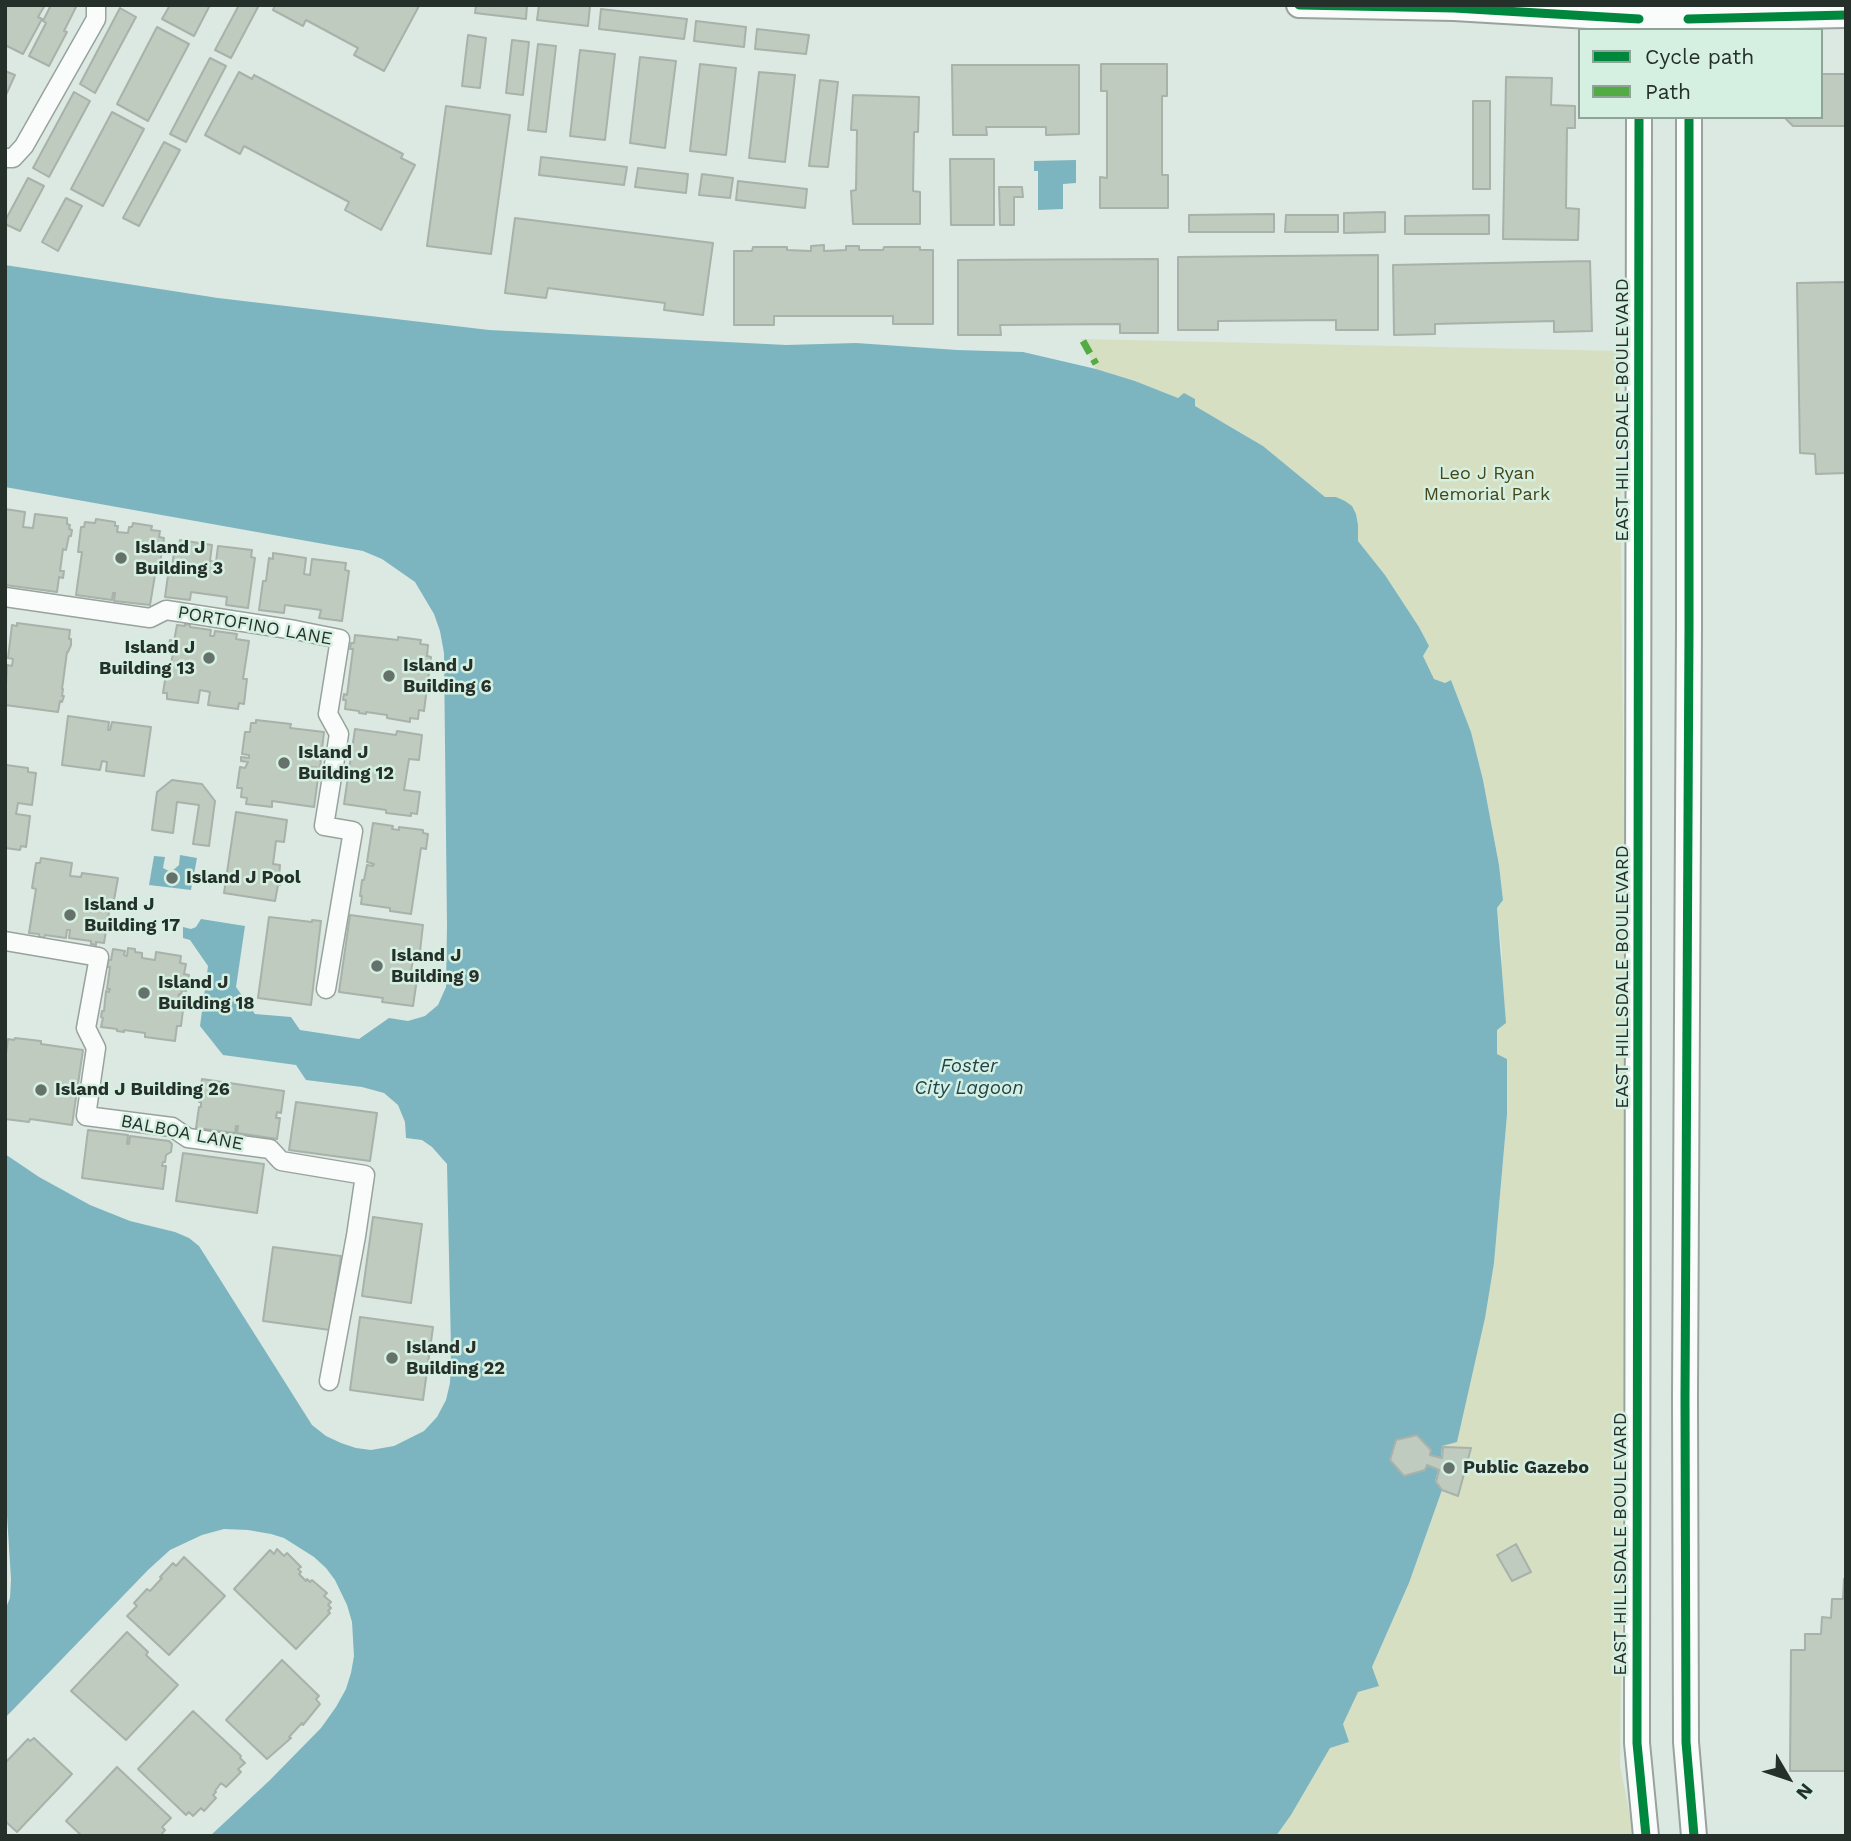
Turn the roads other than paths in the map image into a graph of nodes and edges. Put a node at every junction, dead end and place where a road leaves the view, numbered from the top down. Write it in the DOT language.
graph roads {
  1 [pos="96,5"];
  2 [pos="1298,5"];
  3 [pos="1846,15"];
  4 [pos="1639,18"];
  5 [pos="1688,18"];
  6 [pos="1639,119"];
  7 [pos="1689,119"];
  8 [pos="5,158"];
  9 [pos="5,597"];
  10 [pos="5,941"];
  11 [pos="326,989"];
  12 [pos="329,1381"];
  13 [pos="1646,1836"];
  14 [pos="1694,1836"];
  1 -- 8 [label="street"];
  2 -- 4 [label="main road"];
  3 -- 5 [label="main road"];
  4 -- 5 [label="main road"];
  6 -- 13 [label="main road, EAST HILLSDALE BOULEVARD"];
  7 -- 14 [label="main road"];
  9 -- 11 [label="street, PORTOFINO LANE"];
  10 -- 12 [label="street, BALBOA LANE"];
}
